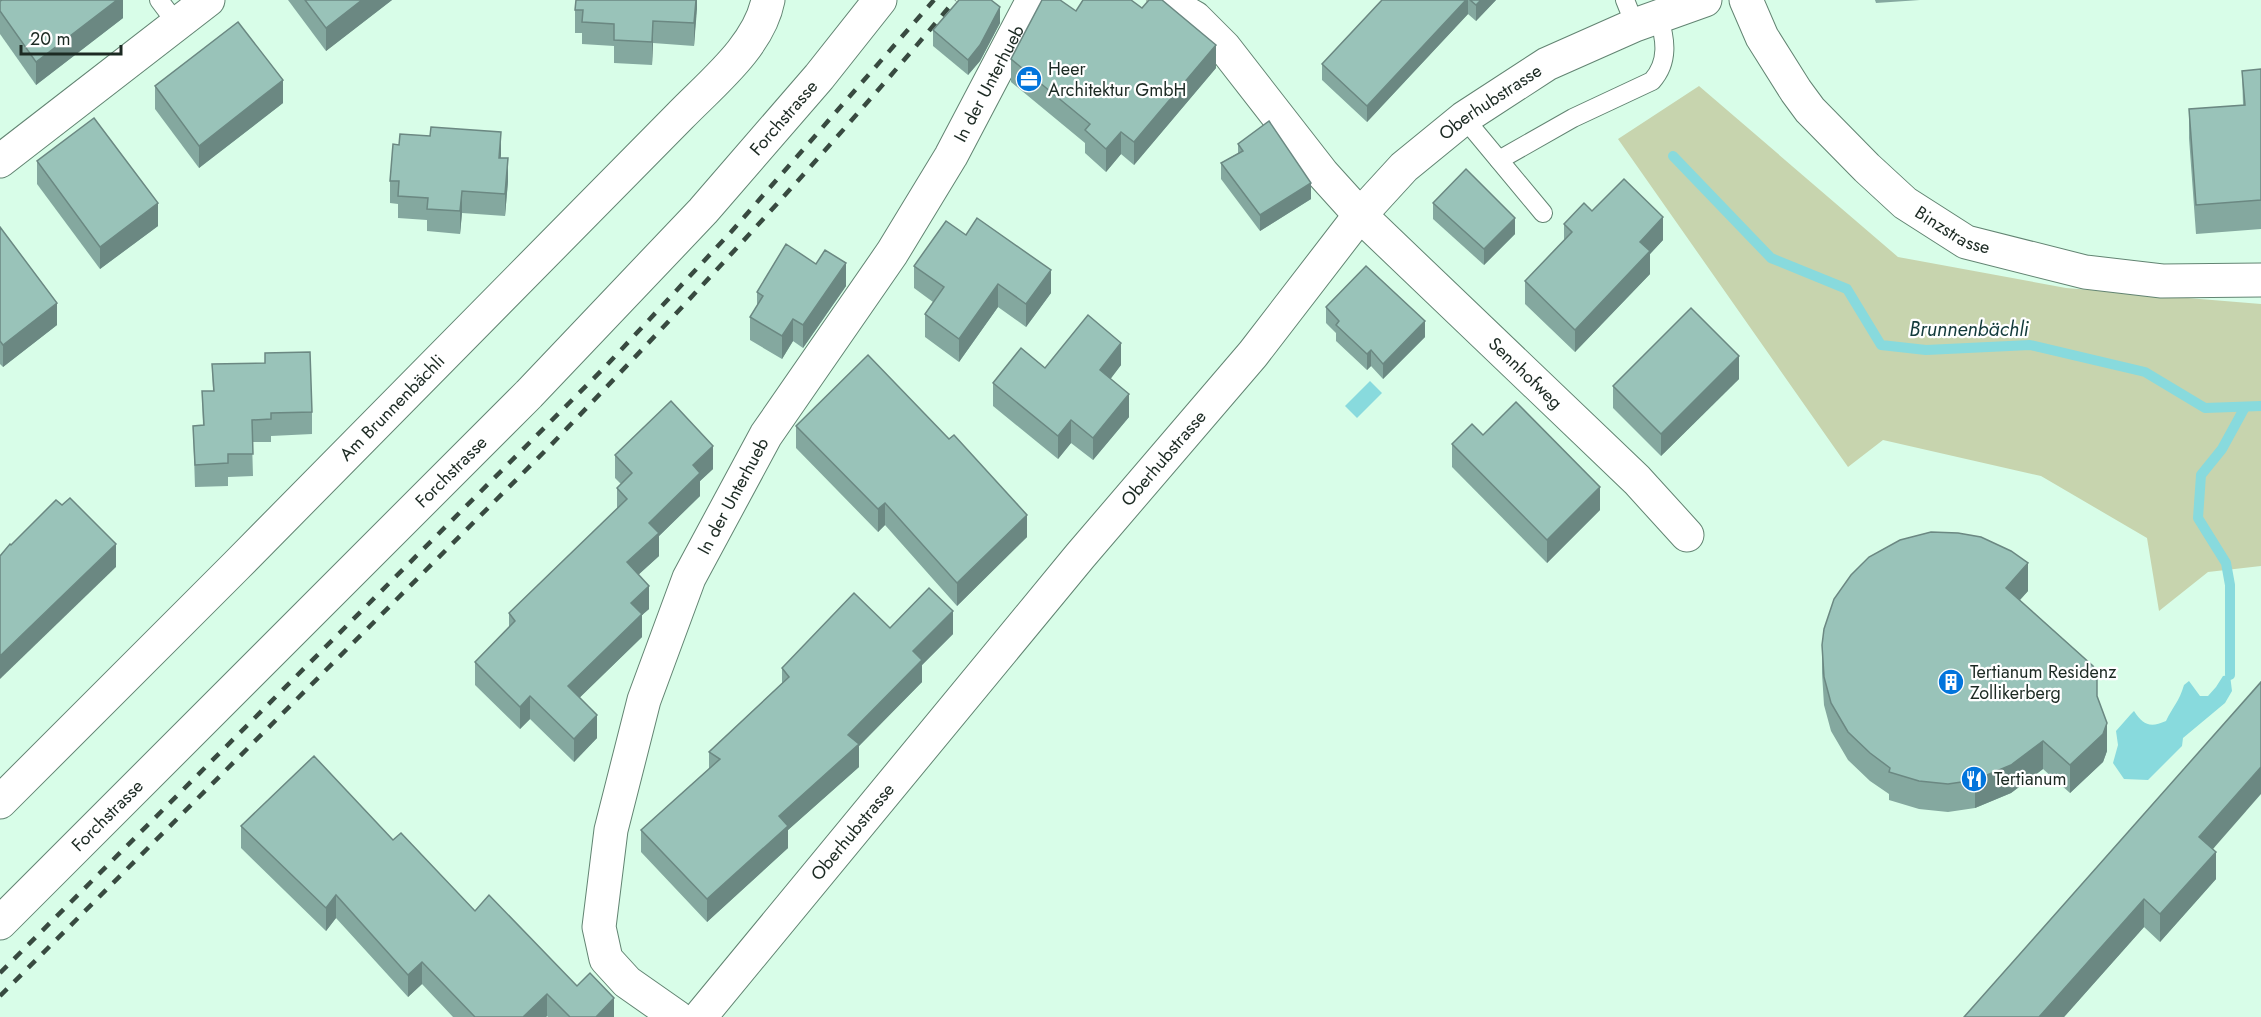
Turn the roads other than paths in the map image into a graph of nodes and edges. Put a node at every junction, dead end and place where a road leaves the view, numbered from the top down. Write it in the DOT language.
graph roads {
  1 [pos="208,0"];
  2 [pos="768,0"];
  3 [pos="880,0"];
  4 [pos="1033,0"];
  5 [pos="1164,0"];
  6 [pos="1705,0"];
  7 [pos="1746,0"];
  8 [pos="168,12"];
  9 [pos="1639,14"];
  10 [pos="1464,118"];
  11 [pos="1499,160"];
  12 [pos="0,161"];
  13 [pos="1543,213"];
  14 [pos="1360,214"];
  15 [pos="2261,280"];
  16 [pos="1687,536"];
  17 [pos="0,802"];
  18 [pos="0,923"];
  19 [pos="677,1017"];
  20 [pos="700,1017"];
  1 -- 8 [label="street"];
  2 -- 17 [label="street, Am Brunnenbächli"];
  3 -- 18 [label="street, Forchstrasse"];
  4 -- 19 [label="street, In der Unterhueb"];
  5 -- 14 [label="street"];
  6 -- 9 [label="street, Oberhubstrasse"];
  7 -- 15 [label="street, Binzstrasse"];
  8 -- 12 [label="street"];
  9 -- 10 [label="street, Oberhubstrasse"];
  9 -- 11 [label="lane"];
  10 -- 11 [label="lane"];
  10 -- 14 [label="street, Oberhubstrasse"];
  11 -- 13 [label="lane"];
  14 -- 16 [label="street, Sennhofweg"];
  14 -- 20 [label="street, Oberhubstrasse"];
}
